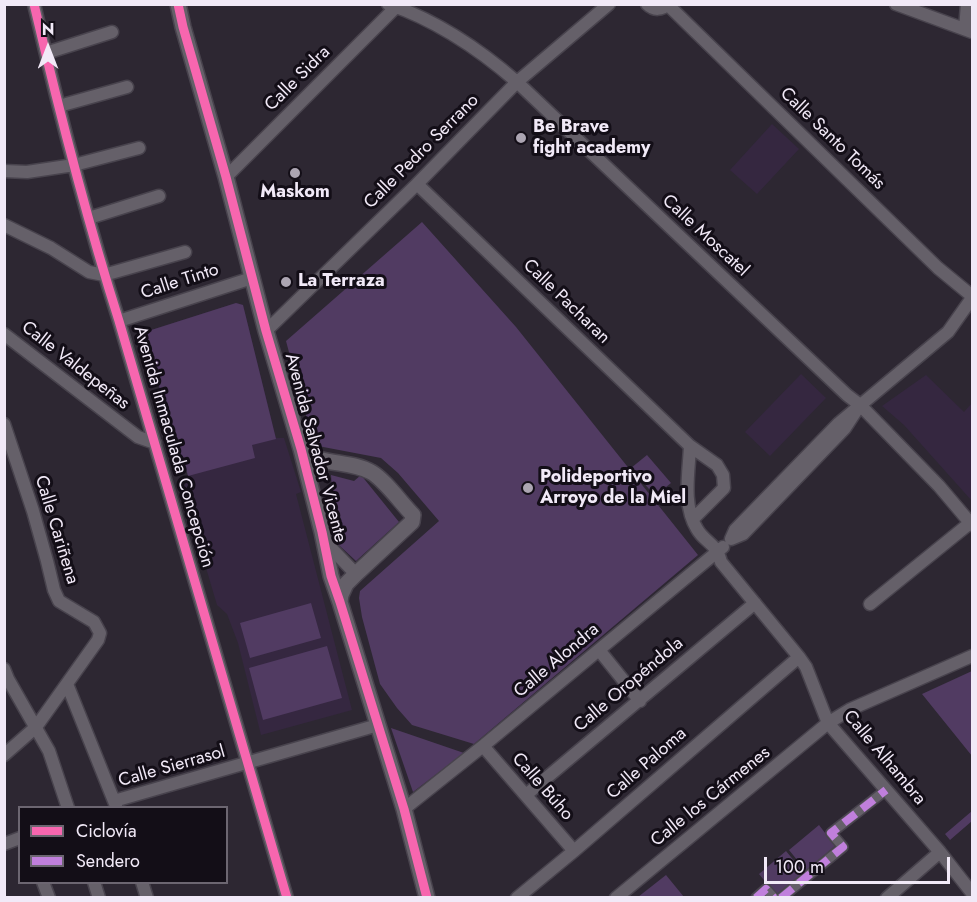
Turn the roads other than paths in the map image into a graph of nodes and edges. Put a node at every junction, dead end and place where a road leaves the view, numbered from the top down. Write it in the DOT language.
graph roads {
  1 [pos="34,4"];
  2 [pos="178,4"];
  3 [pos="609,4"];
  4 [pos="647,4"];
  5 [pos="896,4"];
  6 [pos="967,4"];
  7 [pos="668,5"];
  8 [pos="392,6"];
  9 [pos="969,30"];
  10 [pos="112,32"];
  11 [pos="46,53"];
  12 [pos="517,82"];
  13 [pos="127,87"];
  14 [pos="59,106"];
  15 [pos="139,148"];
  16 [pos="74,165"];
  17 [pos="4,171"];
  18 [pos="226,177"];
  19 [pos="417,184"];
  20 [pos="159,196"];
  21 [pos="89,218"];
  22 [pos="4,225"];
  23 [pos="185,252"];
  24 [pos="104,275"];
  25 [pos="252,278"];
  26 [pos="972,297"];
  27 [pos="119,321"];
  28 [pos="266,330"];
  29 [pos="4,334"];
  30 [pos="860,405"];
  31 [pos="4,424"];
  32 [pos="155,443"];
  33 [pos="690,446"];
  34 [pos="301,449"];
  35 [pos="693,519"];
  36 [pos="971,524"];
  37 [pos="321,532"];
  38 [pos="719,551"];
  39 [pos="357,573"];
  40 [pos="340,602"];
  41 [pos="755,603"];
  42 [pos="870,604"];
  43 [pos="599,650"];
  44 [pos="972,656"];
  45 [pos="799,657"];
  46 [pos="4,669"];
  47 [pos="67,684"];
  48 [pos="640,700"];
  49 [pos="828,723"];
  50 [pos="378,725"];
  51 [pos="36,727"];
  52 [pos="483,746"];
  53 [pos="4,755"];
  54 [pos="248,762"];
  55 [pos="886,790"];
  56 [pos="526,795"];
  57 [pos="116,804"];
  58 [pos="68,806"];
  59 [pos="404,809"];
  60 [pos="574,851"];
  61 [pos="940,852"];
  62 [pos="972,893"];
  63 [pos="287,897"];
  64 [pos="427,897"];
  65 [pos="518,897"];
  66 [pos="616,897"];
  67 [pos="756,897"];
  68 [pos="774,897"];
  69 [pos="782,897"];
  70 [pos="887,897"];
  1 -- 11 [label="street, Avenida Inmaculada Concepción"];
  2 -- 18 [label="street, Avenida Salvador Vicente"];
  3 -- 12 [label="street, Calle Pedro Serrano"];
  4 -- 7 [label="street"];
  5 -- 9 [label="street"];
  6 -- 9 [label="street"];
  7 -- 26 [label="street, Calle Santo Tomás"];
  8 -- 12 [label="street, Calle Moscatel"];
  8 -- 18 [label="street, Calle Sidra"];
  10 -- 11 [label="street"];
  11 -- 14 [label="street, Avenida Inmaculada Concepción"];
  12 -- 19 [label="street, Calle Pedro Serrano"];
  12 -- 30 [label="street, Calle Moscatel"];
  13 -- 14 [label="street"];
  14 -- 16 [label="street, Avenida Inmaculada Concepción"];
  15 -- 16 [label="street"];
  16 -- 17 [label="street"];
  16 -- 21 [label="street, Avenida Inmaculada Concepción"];
  18 -- 25 [label="street, Avenida Salvador Vicente"];
  19 -- 28 [label="street, Calle Pedro Serrano"];
  19 -- 33 [label="street, Calle Pacharan"];
  20 -- 21 [label="street"];
  21 -- 24 [label="street, Avenida Inmaculada Concepción"];
  22 -- 24 [label="street"];
  23 -- 24 [label="street"];
  24 -- 27 [label="street, Avenida Inmaculada Concepción"];
  25 -- 27 [label="street, Calle Tinto"];
  25 -- 28 [label="street, Avenida Salvador Vicente"];
  26 -- 30 [label="street, Calle Alondra"];
  27 -- 32 [label="street, Avenida Inmaculada Concepción"];
  28 -- 34 [label="street, Avenida Salvador Vicente"];
  29 -- 32 [label="street, Calle Valdepeñas"];
  30 -- 36 [label="street, Calle Moscatel"];
  30 -- 38 [label="street, Calle Alondra"];
  31 -- 47 [label="street, Calle Cariñena"];
  32 -- 54 [label="street, Avenida Inmaculada Concepción"];
  33 -- 35 [label="street"];
  33 -- 35 [label="street, Calle Pacharan"];
  34 -- 37 [label="street, Avenida Salvador Vicente"];
  34 -- 39 [label="street"];
  35 -- 38 [label="street"];
  36 -- 42 [label="street"];
  37 -- 39 [label="street"];
  37 -- 40 [label="street, Avenida Salvador Vicente"];
  38 -- 41 [label="street, Calle Alhambra"];
  38 -- 43 [label="street, Calle Alondra"];
  39 -- 40 [label="street"];
  40 -- 50 [label="street, Avenida Salvador Vicente"];
  41 -- 45 [label="street, Calle Alhambra"];
  41 -- 48 [label="street, Calle Oropéndola"];
  43 -- 48 [label="street"];
  43 -- 52 [label="street, Calle Alondra"];
  44 -- 49 [label="street, Calle los Cármenes"];
  45 -- 49 [label="street, Calle Alhambra"];
  45 -- 60 [label="street, Calle Paloma"];
  46 -- 51 [label="street"];
  47 -- 51 [label="street"];
  47 -- 57 [label="street"];
  48 -- 56 [label="street, Calle Oropéndola"];
  49 -- 55 [label="street, Calle Alhambra"];
  49 -- 66 [label="street, Calle los Cármenes"];
  50 -- 54 [label="street, Calle Sierrasol"];
  50 -- 59 [label="street, Avenida Salvador Vicente"];
  51 -- 53 [label="street"];
  51 -- 58 [label="street"];
  52 -- 56 [label="street, Calle Búho"];
  52 -- 59 [label="street, Calle Alondra"];
  54 -- 57 [label="street, Calle Sierrasol"];
  54 -- 63 [label="street, Avenida Inmaculada Concepción"];
  55 -- 61 [label="street, Calle Alhambra"];
  55 -- 69 [label="street"];
  56 -- 60 [label="street, Calle Búho"];
  59 -- 64 [label="street, Avenida Salvador Vicente"];
  60 -- 65 [label="street, Calle Paloma"];
  61 -- 62 [label="street, Calle Alhambra"];
  61 -- 70 [label="street"];
  67 -- 68 [label="street"];
}
